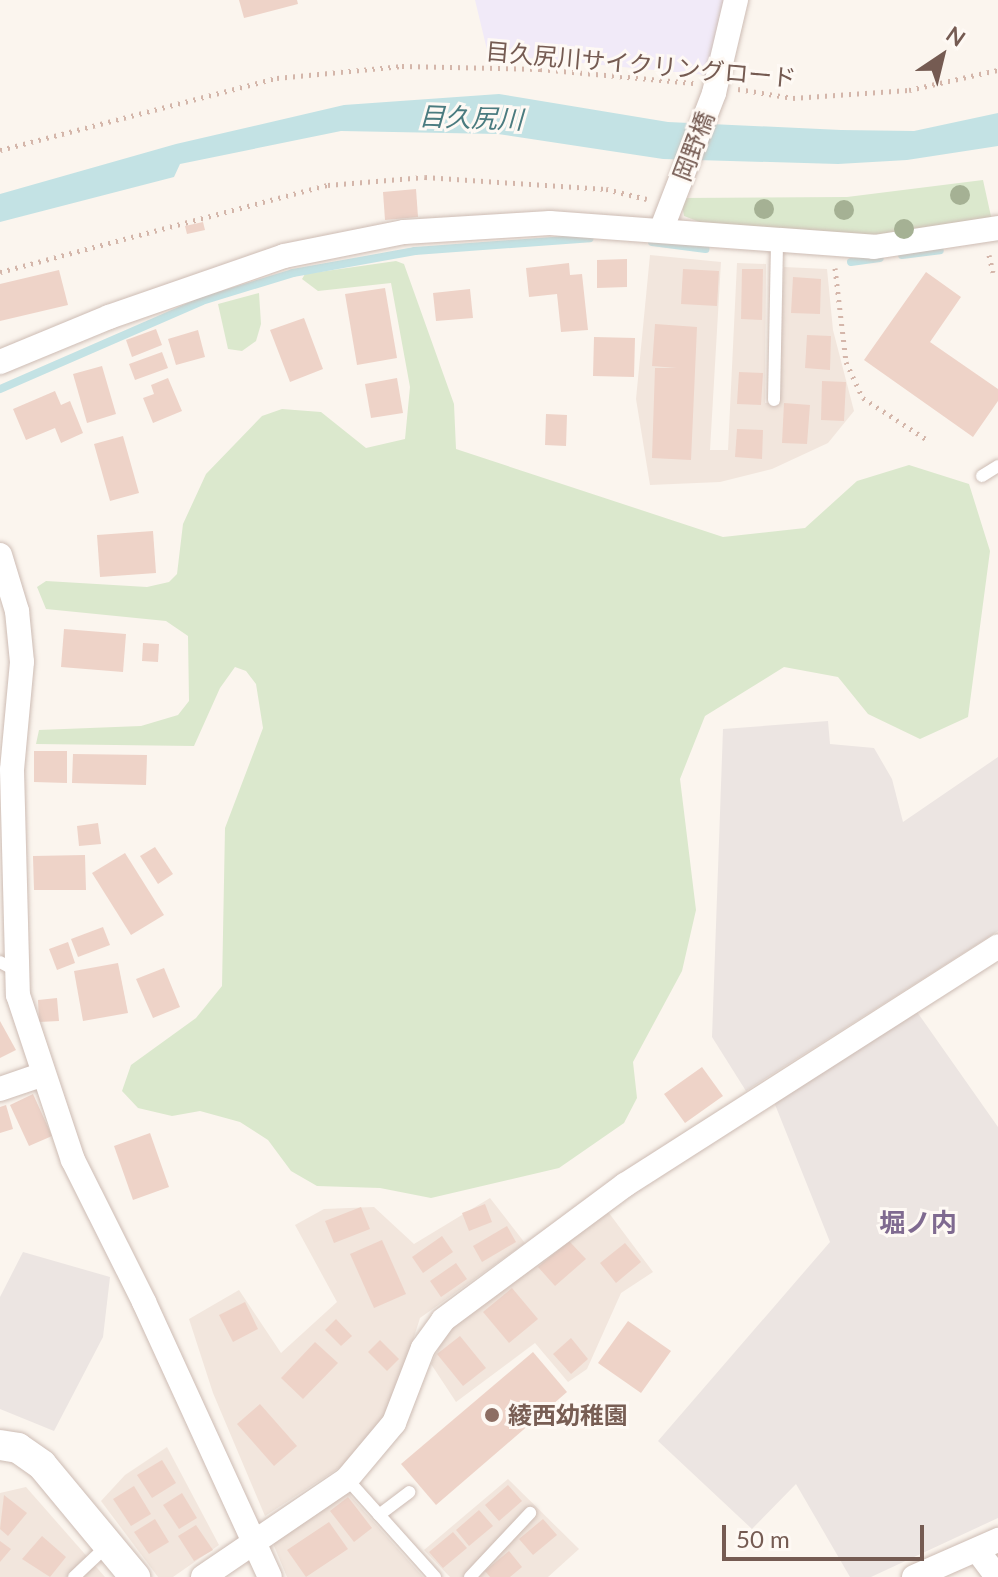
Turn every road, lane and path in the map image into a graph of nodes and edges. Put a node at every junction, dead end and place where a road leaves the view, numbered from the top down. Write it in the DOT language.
graph roads {
  1 [pos="736,0"];
  2 [pos="998,70"];
  3 [pos="715,89"];
  4 [pos="0,150"];
  5 [pos="672,199"];
  6 [pos="662,228"];
  7 [pos="998,228"];
  8 [pos="777,243"];
  9 [pos="832,247"];
  10 [pos="0,272"];
  11 [pos="0,362"];
  12 [pos="774,400"];
  13 [pos="929,441"];
  14 [pos="998,466"];
  15 [pos="982,476"];
  16 [pos="0,555"];
  17 [pos="995,954"];
  18 [pos="8,966"];
  19 [pos="44,1074"];
  20 [pos="0,1089"];
  21 [pos="0,1445"];
  22 [pos="347,1479"];
  23 [pos="409,1492"];
  24 [pos="530,1513"];
  25 [pos="379,1515"];
  26 [pos="254,1541"];
  27 [pos="108,1545"];
  28 [pos="988,1545"];
  29 [pos="74,1577"];
  30 [pos="135,1577"];
  31 [pos="203,1577"];
  32 [pos="270,1577"];
  33 [pos="435,1577"];
  34 [pos="470,1577"];
  35 [pos="914,1577"];
  36 [pos="997,1577"];
  1 -- 3 [label="street, 岡野橋"];
  2 -- 3 [label="path, 目久尻川サイクリングロード"];
  3 -- 4 [label="path, 目久尻川サイクリングロード"];
  3 -- 5 [label="street, 岡野橋"];
  5 -- 6 [label="street, 岡野橋"];
  5 -- 10 [label="path"];
  6 -- 8 [label="street"];
  6 -- 11 [label="street"];
  7 -- 9 [label="street"];
  8 -- 9 [label="street"];
  8 -- 12 [label="lane"];
  9 -- 13 [label="path"];
  14 -- 15 [label="lane"];
  16 -- 18 [label="street"];
  17 -- 22 [label="street"];
  18 -- 19 [label="street"];
  19 -- 20 [label="street"];
  19 -- 26 [label="street"];
  21 -- 27 [label="street"];
  22 -- 25 [label="lane"];
  22 -- 26 [label="street"];
  23 -- 25 [label="lane"];
  24 -- 34 [label="lane"];
  25 -- 33 [label="lane"];
  26 -- 31 [label="street"];
  26 -- 32 [label="street"];
  27 -- 29 [label="lane"];
  27 -- 30 [label="street"];
  28 -- 35 [label="street"];
  28 -- 36 [label="street"];
}
